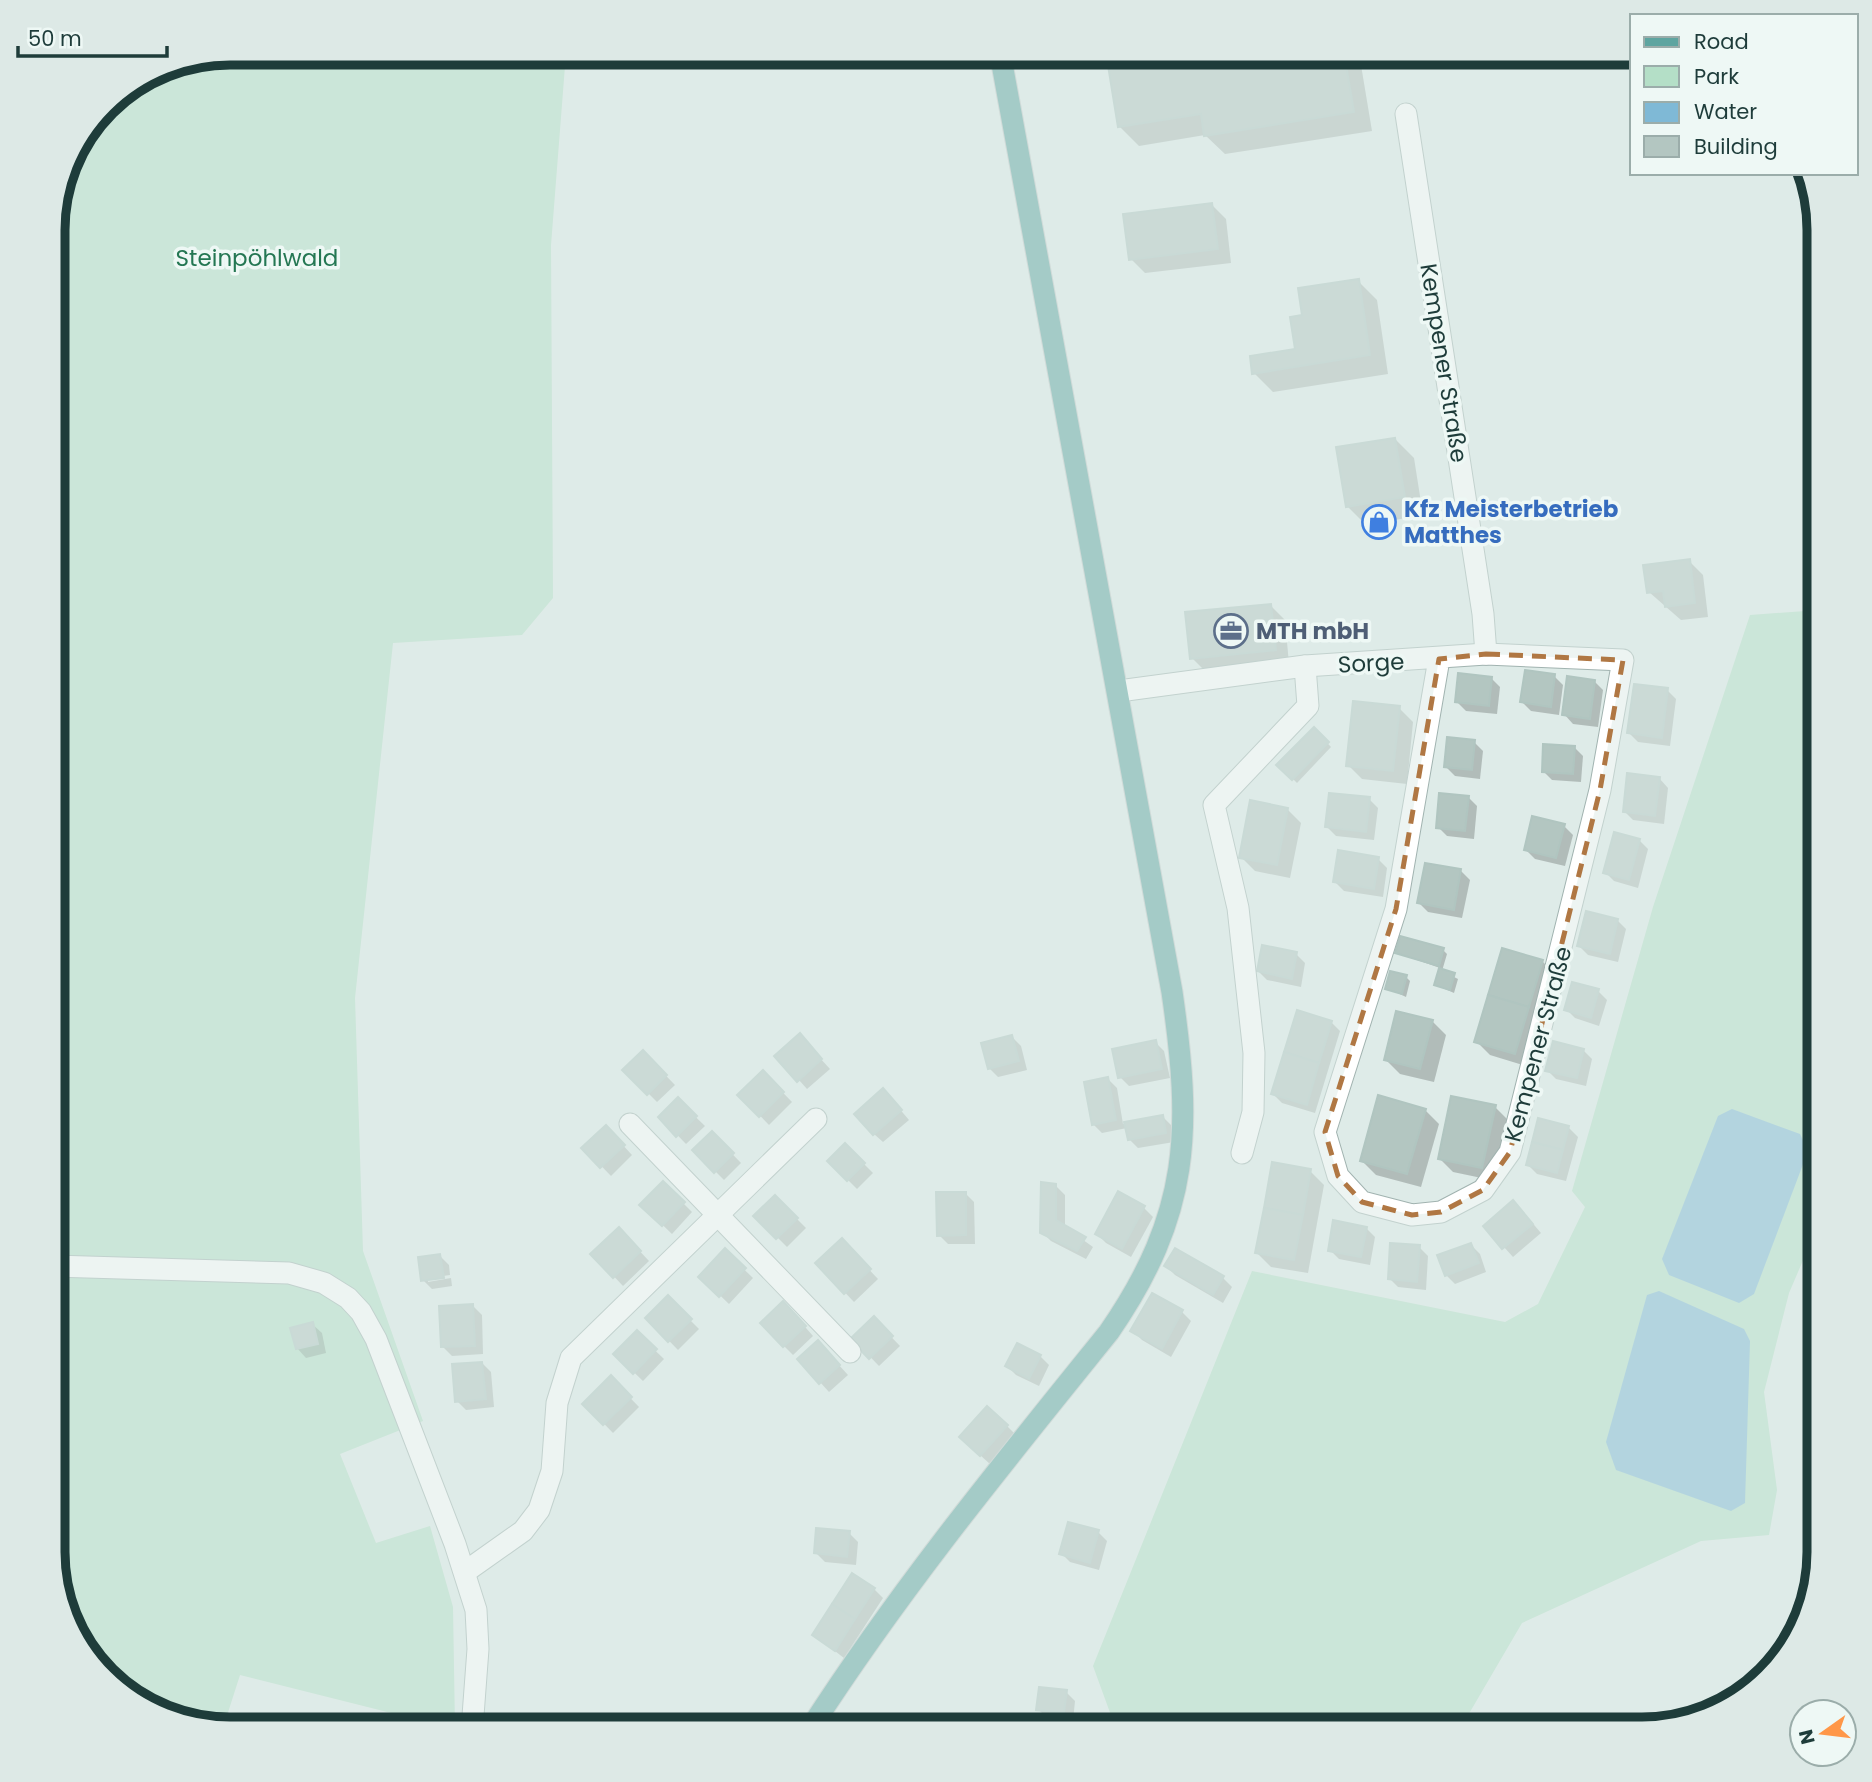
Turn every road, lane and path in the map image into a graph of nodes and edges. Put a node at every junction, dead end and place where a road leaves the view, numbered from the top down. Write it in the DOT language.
graph roads {
  1 [pos="1002,65"];
  2 [pos="1406,114"];
  3 [pos="1486,654"];
  4 [pos="1439,659"];
  5 [pos="1623,660"];
  6 [pos="1305,666"];
  7 [pos="1119,691"];
  8 [pos="816,1119"];
  9 [pos="630,1124"];
  10 [pos="1241,1153"];
  11 [pos="719,1216"];
  12 [pos="65,1266"];
  13 [pos="850,1352"];
  14 [pos="465,1572"];
  15 [pos="473,1717"];
  16 [pos="818,1717"];
  1 -- 7 [label="main road"];
  2 -- 3 [label="street, Kempener Straße"];
  3 -- 4 [label="street, Sorge"];
  3 -- 5 [label="street, Sorge"];
  4 -- 5 [label="street, Kempener Straße"];
  4 -- 6 [label="street, Sorge"];
  6 -- 7 [label="street, Sorge"];
  6 -- 10 [label="street"];
  7 -- 16 [label="main road"];
  8 -- 11 [label="street"];
  9 -- 11 [label="street"];
  11 -- 13 [label="street"];
  11 -- 14 [label="street"];
  12 -- 14 [label="street"];
  14 -- 15 [label="street"];
}
